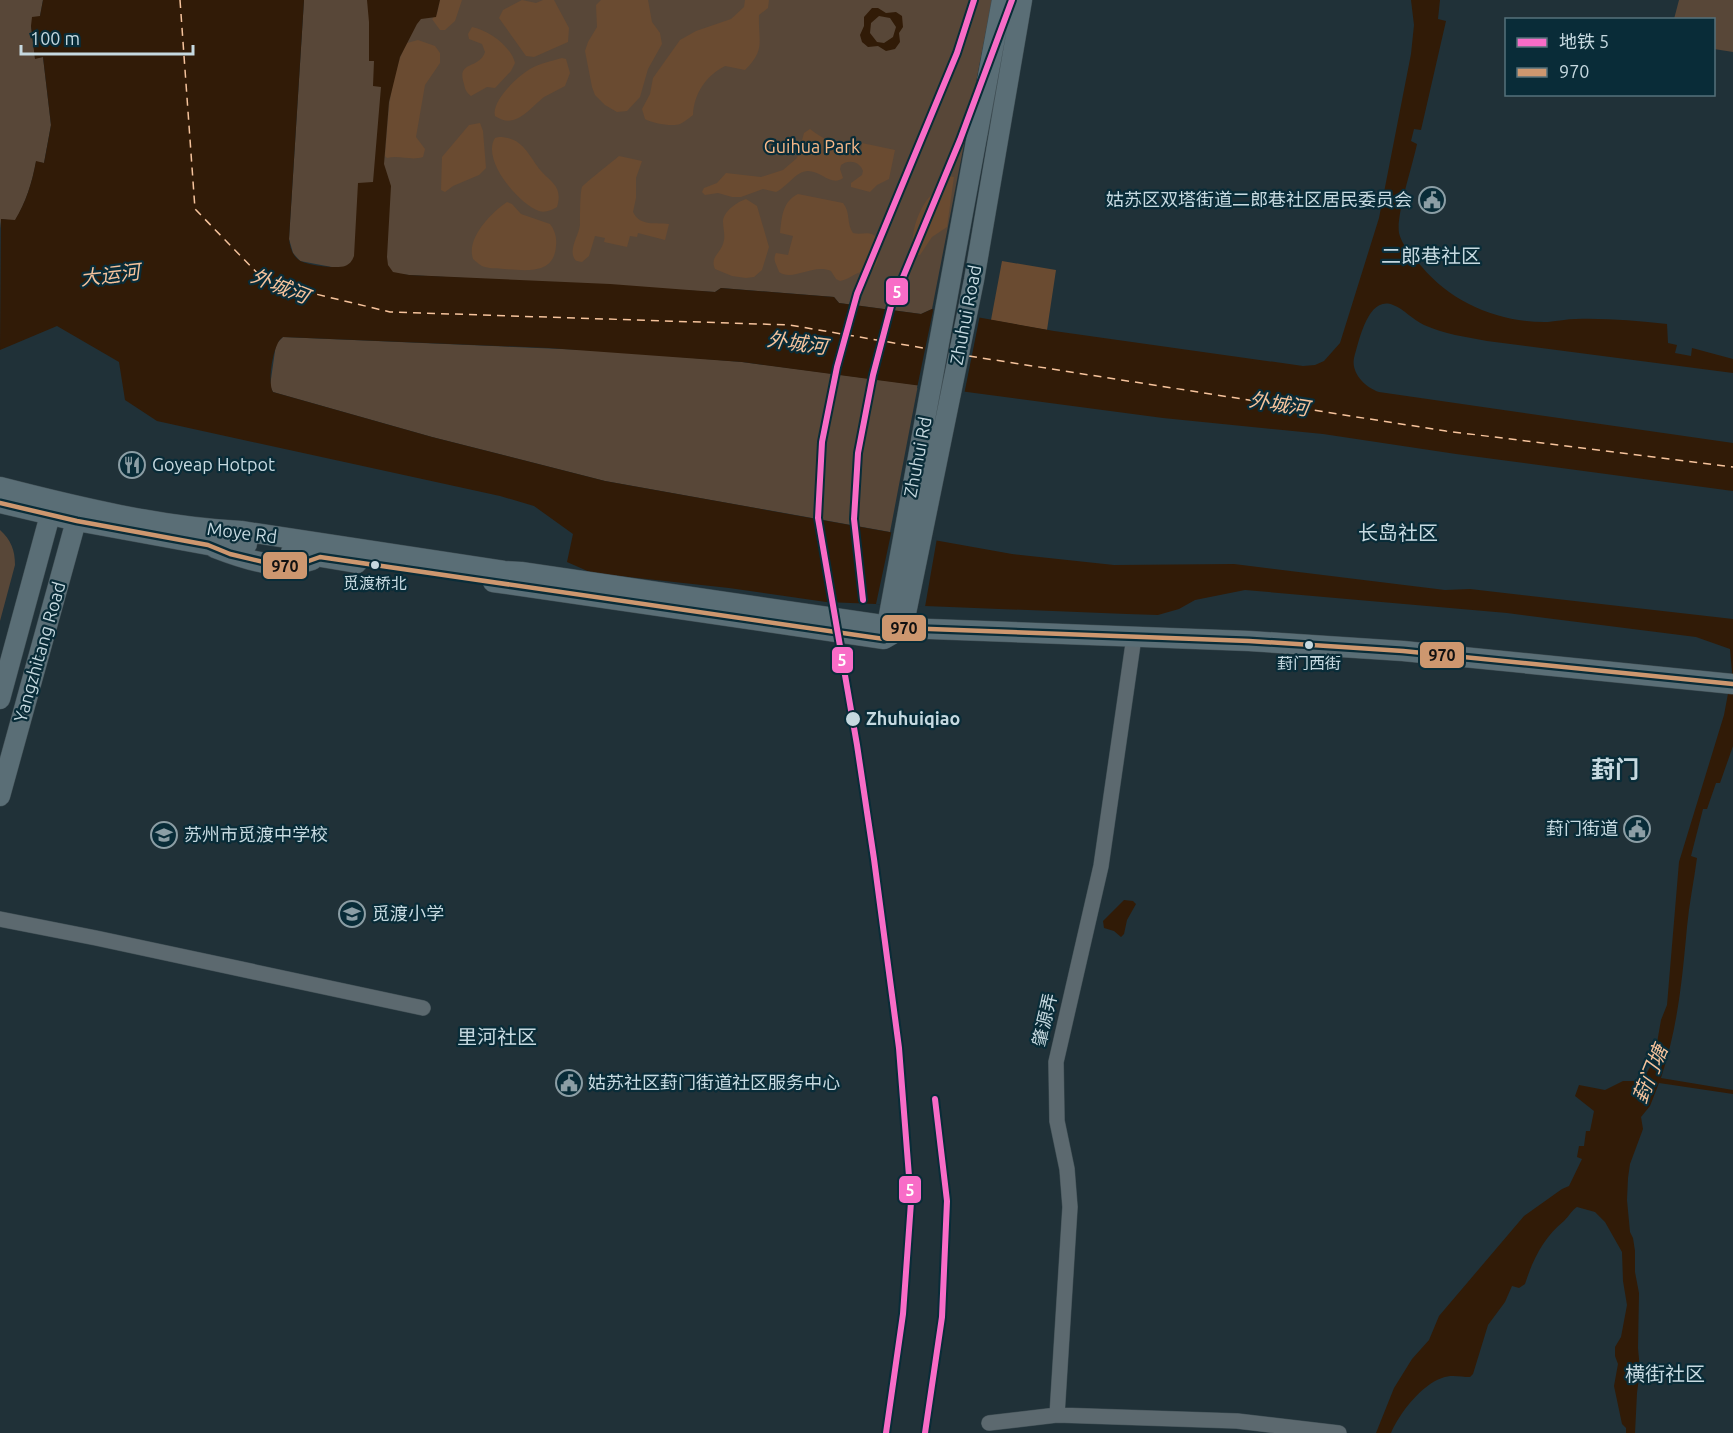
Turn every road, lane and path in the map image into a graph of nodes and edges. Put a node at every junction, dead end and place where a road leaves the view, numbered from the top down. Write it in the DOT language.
graph roads {
  1 [pos="1002,0"];
  2 [pos="1022,0"];
  3 [pos="952,276"];
  4 [pos="0,488"];
  5 [pos="0,503"];
  6 [pos="52,508"];
  7 [pos="78,514"];
  8 [pos="899,605"];
  9 [pos="891,631"];
  10 [pos="1134,637"];
  11 [pos="1725,683"];
  12 [pos="0,699"];
  13 [pos="0,796"];
  14 [pos="0,920"];
  15 [pos="423,1008"];
  16 [pos="1058,1415"];
  17 [pos="988,1423"];
  18 [pos="1339,1433"];
  1 -- 3 [label="main road, Zhuhui Road"];
  2 -- 8 [label="main road, Zhuhui Road"];
  3 -- 8 [label="main road, Zhuhui Rd"];
  4 -- 6 [label="main road"];
  5 -- 6 [label="main road"];
  6 -- 7 [label="main road"];
  6 -- 12 [label="main road, Yangzhitang Road"];
  7 -- 9 [label="main road, Moye Rd"];
  7 -- 9 [label="main road, Moye Rd"];
  7 -- 13 [label="main road, Yangzhitang Road"];
  8 -- 9 [label="main road, Zhuhui Road"];
  9 -- 10 [label="main road, Moye Rd"];
  10 -- 11 [label="main road, Moye Rd"];
  10 -- 16 [label="street, 肇源弄"];
  14 -- 15 [label="street"];
  16 -- 17 [label="street"];
  16 -- 18 [label="street"];
}
